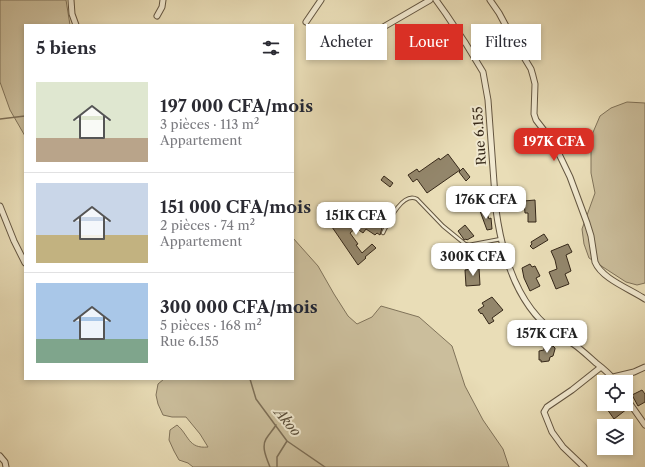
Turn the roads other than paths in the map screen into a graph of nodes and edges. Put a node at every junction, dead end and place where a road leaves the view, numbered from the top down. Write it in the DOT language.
graph roads {
  1 [pos="71,0"];
  2 [pos="163,0"];
  3 [pos="321,0"];
  4 [pos="430,0"];
  5 [pos="436,0"];
  6 [pos="490,0"];
  7 [pos="158,16"];
  8 [pos="306,22"];
  9 [pos="76,24"];
  10 [pos="387,25"];
  11 [pos="0,206"];
  12 [pos="383,233"];
  13 [pos="501,239"];
  14 [pos="24,261"];
  15 [pos="645,299"];
  16 [pos="601,367"];
  17 [pos="645,367"];
  18 [pos="610,375"];
  19 [pos="626,375"];
  20 [pos="633,408"];
  21 [pos="645,425"];
  22 [pos="0,456"];
  23 [pos="6,467"];
  24 [pos="584,467"];
  1 -- 9 [label="street"];
  2 -- 7 [label="street"];
  3 -- 8 [label="street"];
  4 -- 10 [label="street"];
  5 -- 13 [label="street, Rue 6.155"];
  6 -- 15 [label="street"];
  11 -- 14 [label="street"];
  12 -- 13 [label="lane"];
  13 -- 16 [label="street, Rue 6.155"];
  16 -- 18 [label="street, Rue 6.155"];
  16 -- 24 [label="street"];
  17 -- 19 [label="street"];
  20 -- 21 [label="street"];
  22 -- 23 [label="street"];
}
